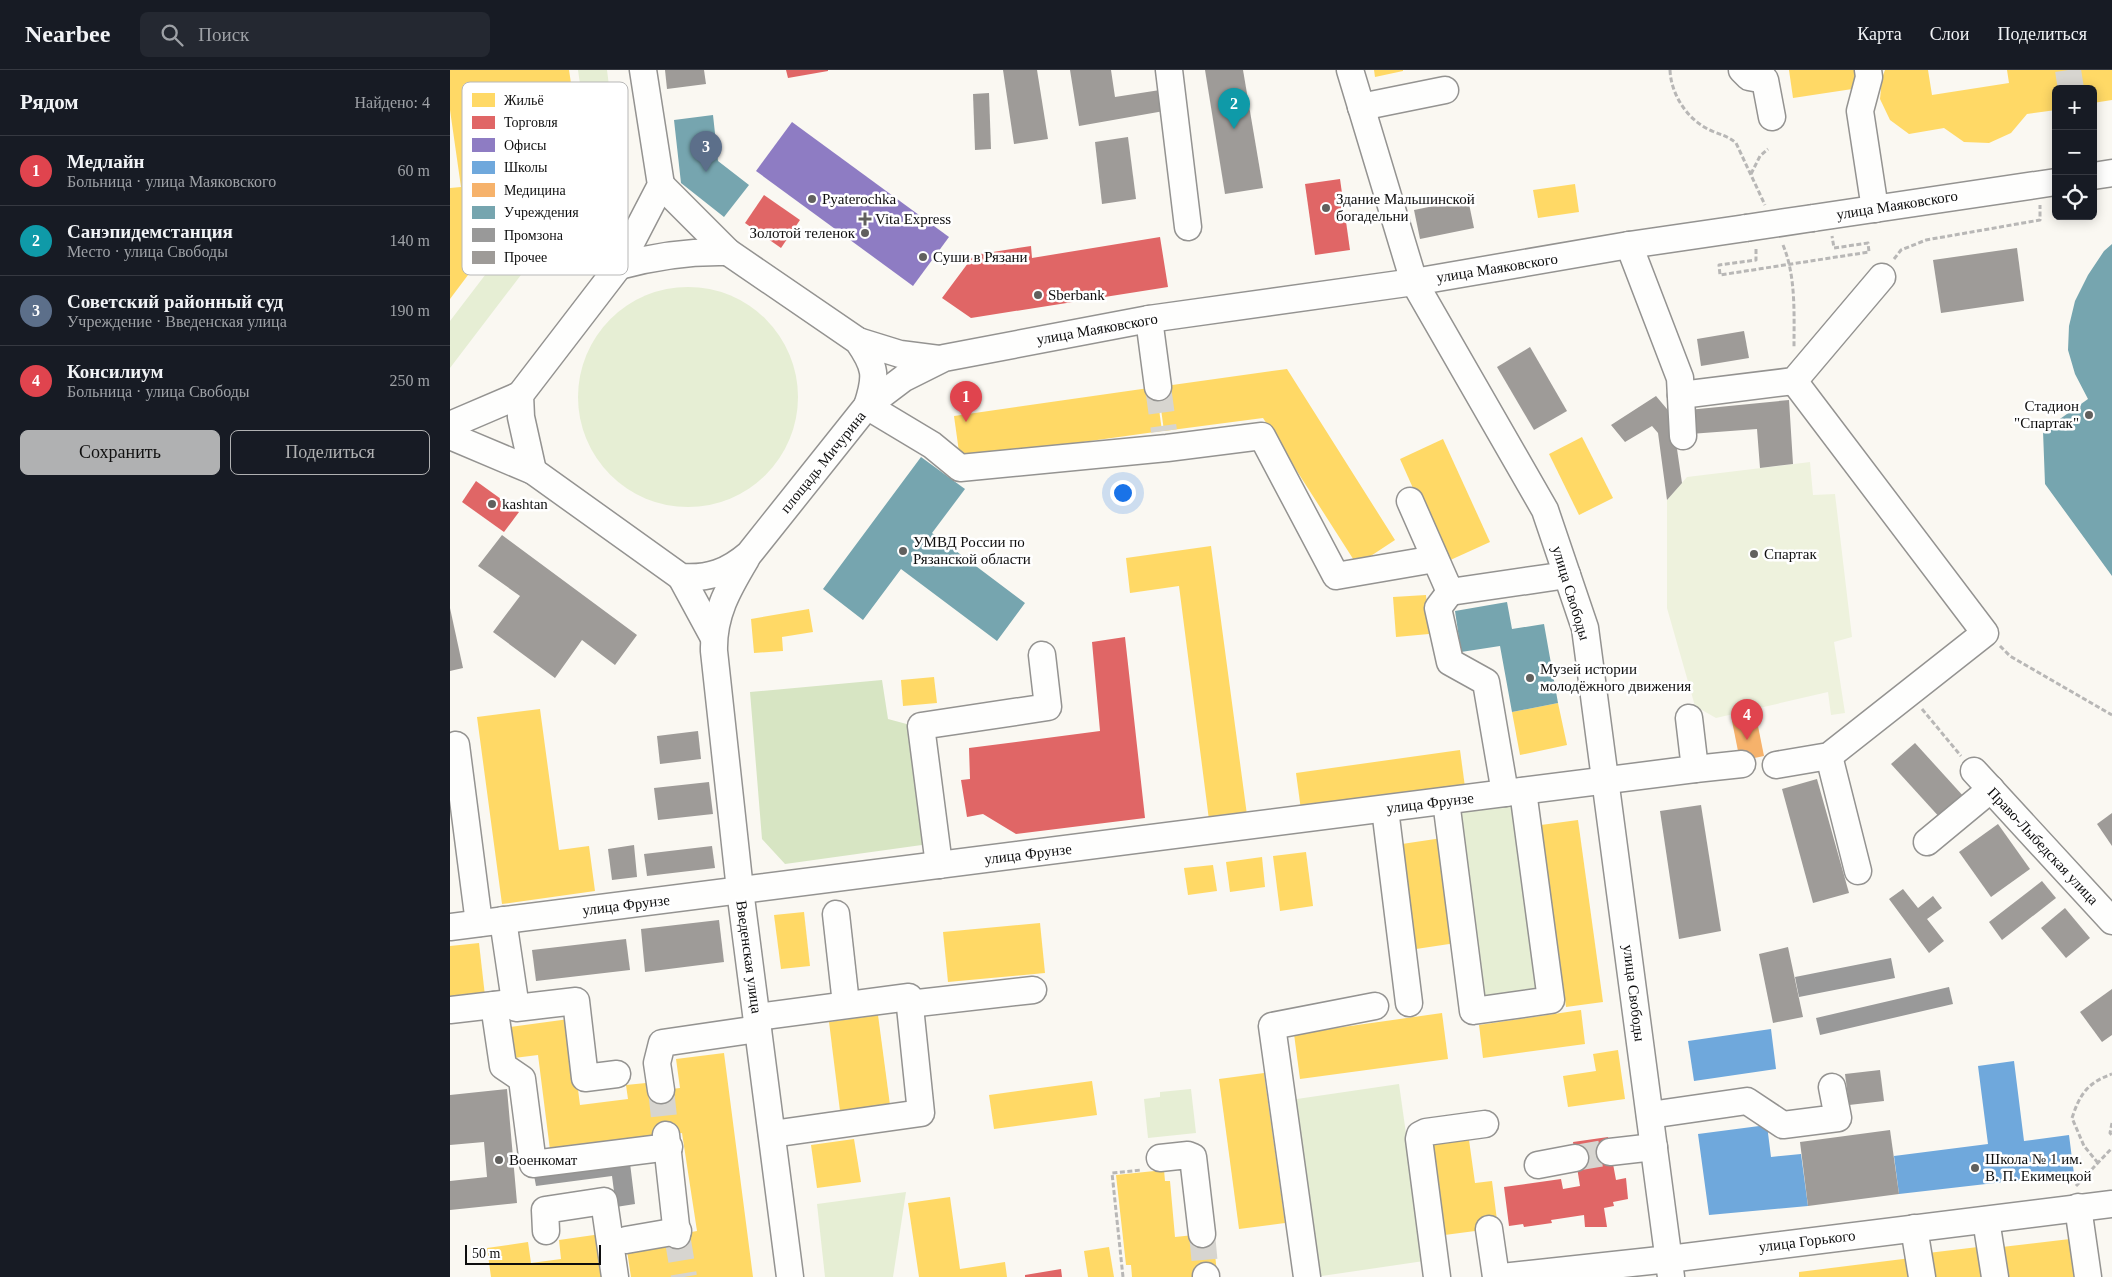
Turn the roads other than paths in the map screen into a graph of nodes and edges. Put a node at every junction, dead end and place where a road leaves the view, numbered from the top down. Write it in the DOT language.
graph roads {
  1 [pos="643,70"];
  2 [pos="1169,70"];
  3 [pos="1350,70"];
  4 [pos="1742,70"];
  5 [pos="1868,70"];
  6 [pos="1445,90"];
  7 [pos="1361,107"];
  8 [pos="1772,118"];
  9 [pos="2112,173"];
  10 [pos="2097,175"];
  11 [pos="661,185"];
  12 [pos="2048,190"];
  13 [pos="1875,209"];
  14 [pos="1188,227"];
  15 [pos="1629,245"];
  16 [pos="628,249"];
  17 [pos="728,252"];
  18 [pos="628,263"];
  19 [pos="612,275"];
  20 [pos="1882,277"];
  21 [pos="1414,282"];
  22 [pos="1148,319"];
  23 [pos="858,340"];
  24 [pos="939,359"];
  25 [pos="1794,381"];
  26 [pos="1158,387"];
  27 [pos="520,394"];
  28 [pos="1681,395"];
  29 [pos="867,406"];
  30 [pos="450,425"];
  31 [pos="450,436"];
  32 [pos="1683,436"];
  33 [pos="533,471"];
  34 [pos="1410,501"];
  35 [pos="749,554"];
  36 [pos="1436,559"];
  37 [pos="1567,575"];
  38 [pos="681,577"];
  39 [pos="1450,592"];
  40 [pos="713,636"];
  41 [pos="1042,655"];
  42 [pos="1689,718"];
  43 [pos="456,745"];
  44 [pos="1830,756"];
  45 [pos="1742,764"];
  46 [pos="1776,765"];
  47 [pos="1695,769"];
  48 [pos="1606,781"];
  49 [pos="1514,792"];
  50 [pos="1446,801"];
  51 [pos="1385,809"];
  52 [pos="1927,842"];
  53 [pos="939,865"];
  54 [pos="1858,871"];
  55 [pos="740,890"];
  56 [pos="836,914"];
  57 [pos="2112,921"];
  58 [pos="491,922"];
  59 [pos="450,927"];
  60 [pos="1033,990"];
  61 [pos="505,1003"];
  62 [pos="1409,1003"];
  63 [pos="846,1004"];
  64 [pos="909,1004"];
  65 [pos="1375,1006"];
  66 [pos="450,1010"];
  67 [pos="758,1023"];
  68 [pos="617,1074"];
  69 [pos="1832,1087"];
  70 [pos="661,1090"];
  71 [pos="1650,1115"];
  72 [pos="1486,1124"];
  73 [pos="772,1134"];
  74 [pos="1654,1147"];
  75 [pos="1610,1152"];
  76 [pos="1160,1158"];
  77 [pos="1575,1158"];
  78 [pos="1538,1165"];
  79 [pos="2076,1197"];
  80 [pos="2112,1204"];
  81 [pos="1986,1220"];
  82 [pos="1914,1228"];
  83 [pos="1489,1229"];
  84 [pos="546,1231"];
  85 [pos="1202,1234"];
  86 [pos="626,1240"];
  87 [pos="1670,1268"];
  88 [pos="614,1277"];
  89 [pos="790,1277"];
  90 [pos="1307,1277"];
  91 [pos="1437,1277"];
  92 [pos="1496,1277"];
  93 [pos="1502,1277"];
  94 [pos="1922,1277"];
  95 [pos="1995,1277"];
  96 [pos="2088,1277"];
  1 -- 11 [label="street"];
  2 -- 14 [label="street"];
  3 -- 7 [label="street, улица Свободы"];
  4 -- 8 [label="street"];
  5 -- 13 [label="street"];
  6 -- 7 [label="street"];
  7 -- 21 [label="street, улица Свободы"];
  9 -- 10 [label="street"];
  11 -- 16 [label="street"];
  11 -- 17 [label="street"];
  12 -- 13 [label="street, улица Маяковского"];
  13 -- 15 [label="street, улица Маяковского, bridge"];
  15 -- 21 [label="street, улица Маяковского"];
  15 -- 28 [label="street"];
  17 -- 18 [label="street"];
  17 -- 23 [label="street, площадь Мичурина"];
  19 -- 27 [label="street"];
  20 -- 25 [label="street"];
  21 -- 22 [label="street, улица Маяковского"];
  21 -- 37 [label="street, улица Свободы"];
  22 -- 24 [label="street, улица Маяковского"];
  22 -- 26 [label="street"];
  23 -- 24 [label="street, улица Маяковского"];
  23 -- 29 [label="street, площадь Мичурина"];
  24 -- 29 [label="street, улица Маяковского"];
  25 -- 28 [label="street"];
  25 -- 44 [label="street"];
  27 -- 30 [label="street"];
  27 -- 33 [label="street"];
  28 -- 32 [label="street"];
  29 -- 35 [label="street, площадь Мичурина"];
  29 -- 36 [label="street"];
  31 -- 33 [label="street"];
  33 -- 38 [label="street"];
  34 -- 36 [label="street"];
  35 -- 38 [label="street, площадь Мичурина"];
  35 -- 40 [label="street, Введенская улица"];
  36 -- 39 [label="street"];
  37 -- 39 [label="street"];
  37 -- 48 [label="street, улица Свободы"];
  38 -- 40 [label="street, Введенская улица"];
  39 -- 49 [label="street"];
  40 -- 55 [label="street, Введенская улица"];
  41 -- 53 [label="street"];
  42 -- 47 [label="street"];
  43 -- 58 [label="street"];
  44 -- 46 [label="street"];
  44 -- 54 [label="street"];
  45 -- 47 [label="street, улица Фрунзе"];
  47 -- 48 [label="street, улица Фрунзе"];
  48 -- 49 [label="street, улица Фрунзе"];
  48 -- 71 [label="street, улица Свободы"];
  49 -- 50 [label="street, улица Фрунзе"];
  49 -- 50 [label="street"];
  50 -- 51 [label="street, улица Фрунзе"];
  51 -- 53 [label="street, улица Фрунзе"];
  51 -- 62 [label="street"];
  52 -- 57 [label="street, Право-Лыбедская улица"];
  53 -- 55 [label="street, улица Фрунзе"];
  55 -- 58 [label="street, улица Фрунзе"];
  55 -- 67 [label="street, Введенская улица"];
  56 -- 63 [label="street"];
  58 -- 59 [label="street, улица Фрунзе"];
  58 -- 61 [label="street"];
  60 -- 64 [label="street"];
  61 -- 66 [label="street"];
  61 -- 68 [label="street"];
  61 -- 86 [label="street"];
  63 -- 64 [label="street"];
  63 -- 67 [label="street"];
  64 -- 73 [label="street"];
  65 -- 90 [label="street"];
  67 -- 70 [label="street"];
  67 -- 73 [label="street, Введенская улица"];
  69 -- 71 [label="street"];
  71 -- 74 [label="street, улица Свободы"];
  72 -- 91 [label="street"];
  73 -- 89 [label="street, Введенская улица"];
  74 -- 75 [label="street"];
  74 -- 87 [label="street, улица Свободы"];
  76 -- 85 [label="street"];
  77 -- 78 [label="street"];
  79 -- 80 [label="street, улица Горького"];
  79 -- 81 [label="street, улица Горького"];
  79 -- 96 [label="street"];
  81 -- 82 [label="street, улица Горького"];
  81 -- 95 [label="street"];
  82 -- 87 [label="street, улица Горького"];
  82 -- 94 [label="street"];
  83 -- 92 [label="street"];
  84 -- 88 [label="street"];
  87 -- 93 [label="street, улица Горького"];
}
